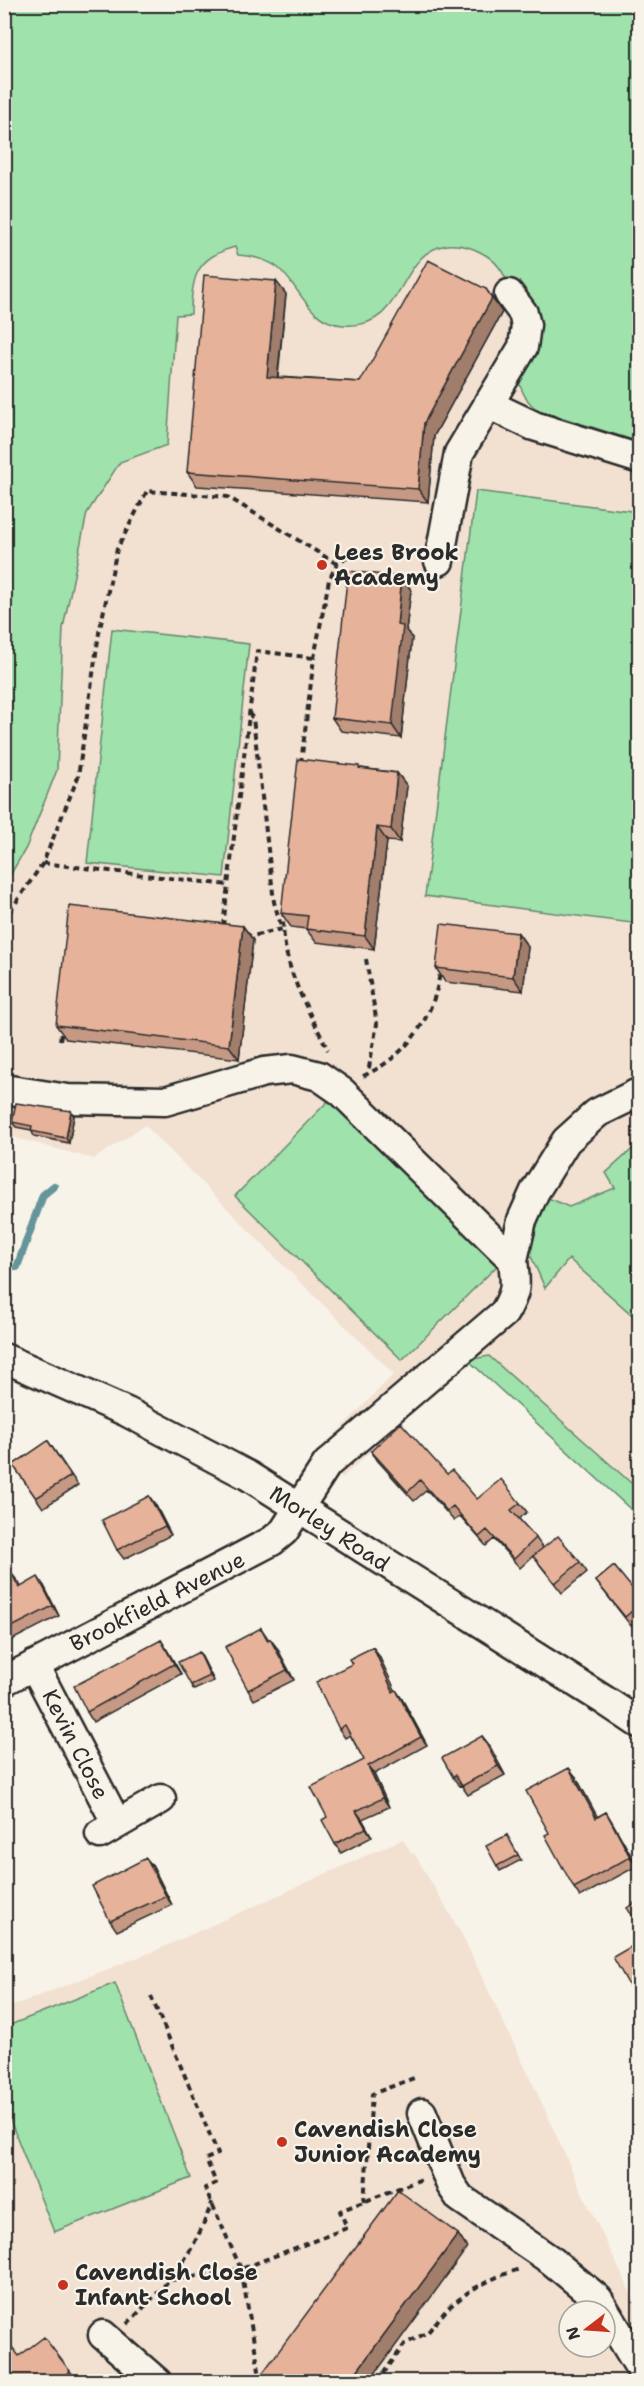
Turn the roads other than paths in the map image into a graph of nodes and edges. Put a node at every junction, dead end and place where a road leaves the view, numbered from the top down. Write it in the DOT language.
graph roads {
  1 [pos="510,294"];
  2 [pos="489,404"];
  3 [pos="639,459"];
  4 [pos="439,561"];
  5 [pos="4,1089"];
  6 [pos="639,1092"];
  7 [pos="513,1260"];
  8 [pos="4,1358"];
  9 [pos="299,1507"];
  10 [pos="34,1665"];
  11 [pos="4,1680"];
  12 [pos="639,1724"];
  13 [pos="161,1799"];
  14 [pos="422,2113"];
  15 [pos="106,2337"];
  16 [pos="639,2368"];
  17 [pos="157,2382"];
  1 -- 2 [label="street"];
  2 -- 3 [label="street"];
  2 -- 4 [label="street"];
  5 -- 7 [label="street"];
  6 -- 7 [label="street, Brookfield Avenue"];
  7 -- 9 [label="street, Brookfield Avenue"];
  8 -- 9 [label="street, Morley Road"];
  9 -- 10 [label="street, Brookfield Avenue"];
  9 -- 12 [label="street, Morley Road"];
  10 -- 11 [label="street, Brookfield Avenue"];
  10 -- 13 [label="street, Kevin Close"];
  14 -- 16 [label="street"];
  15 -- 17 [label="street"];
}
